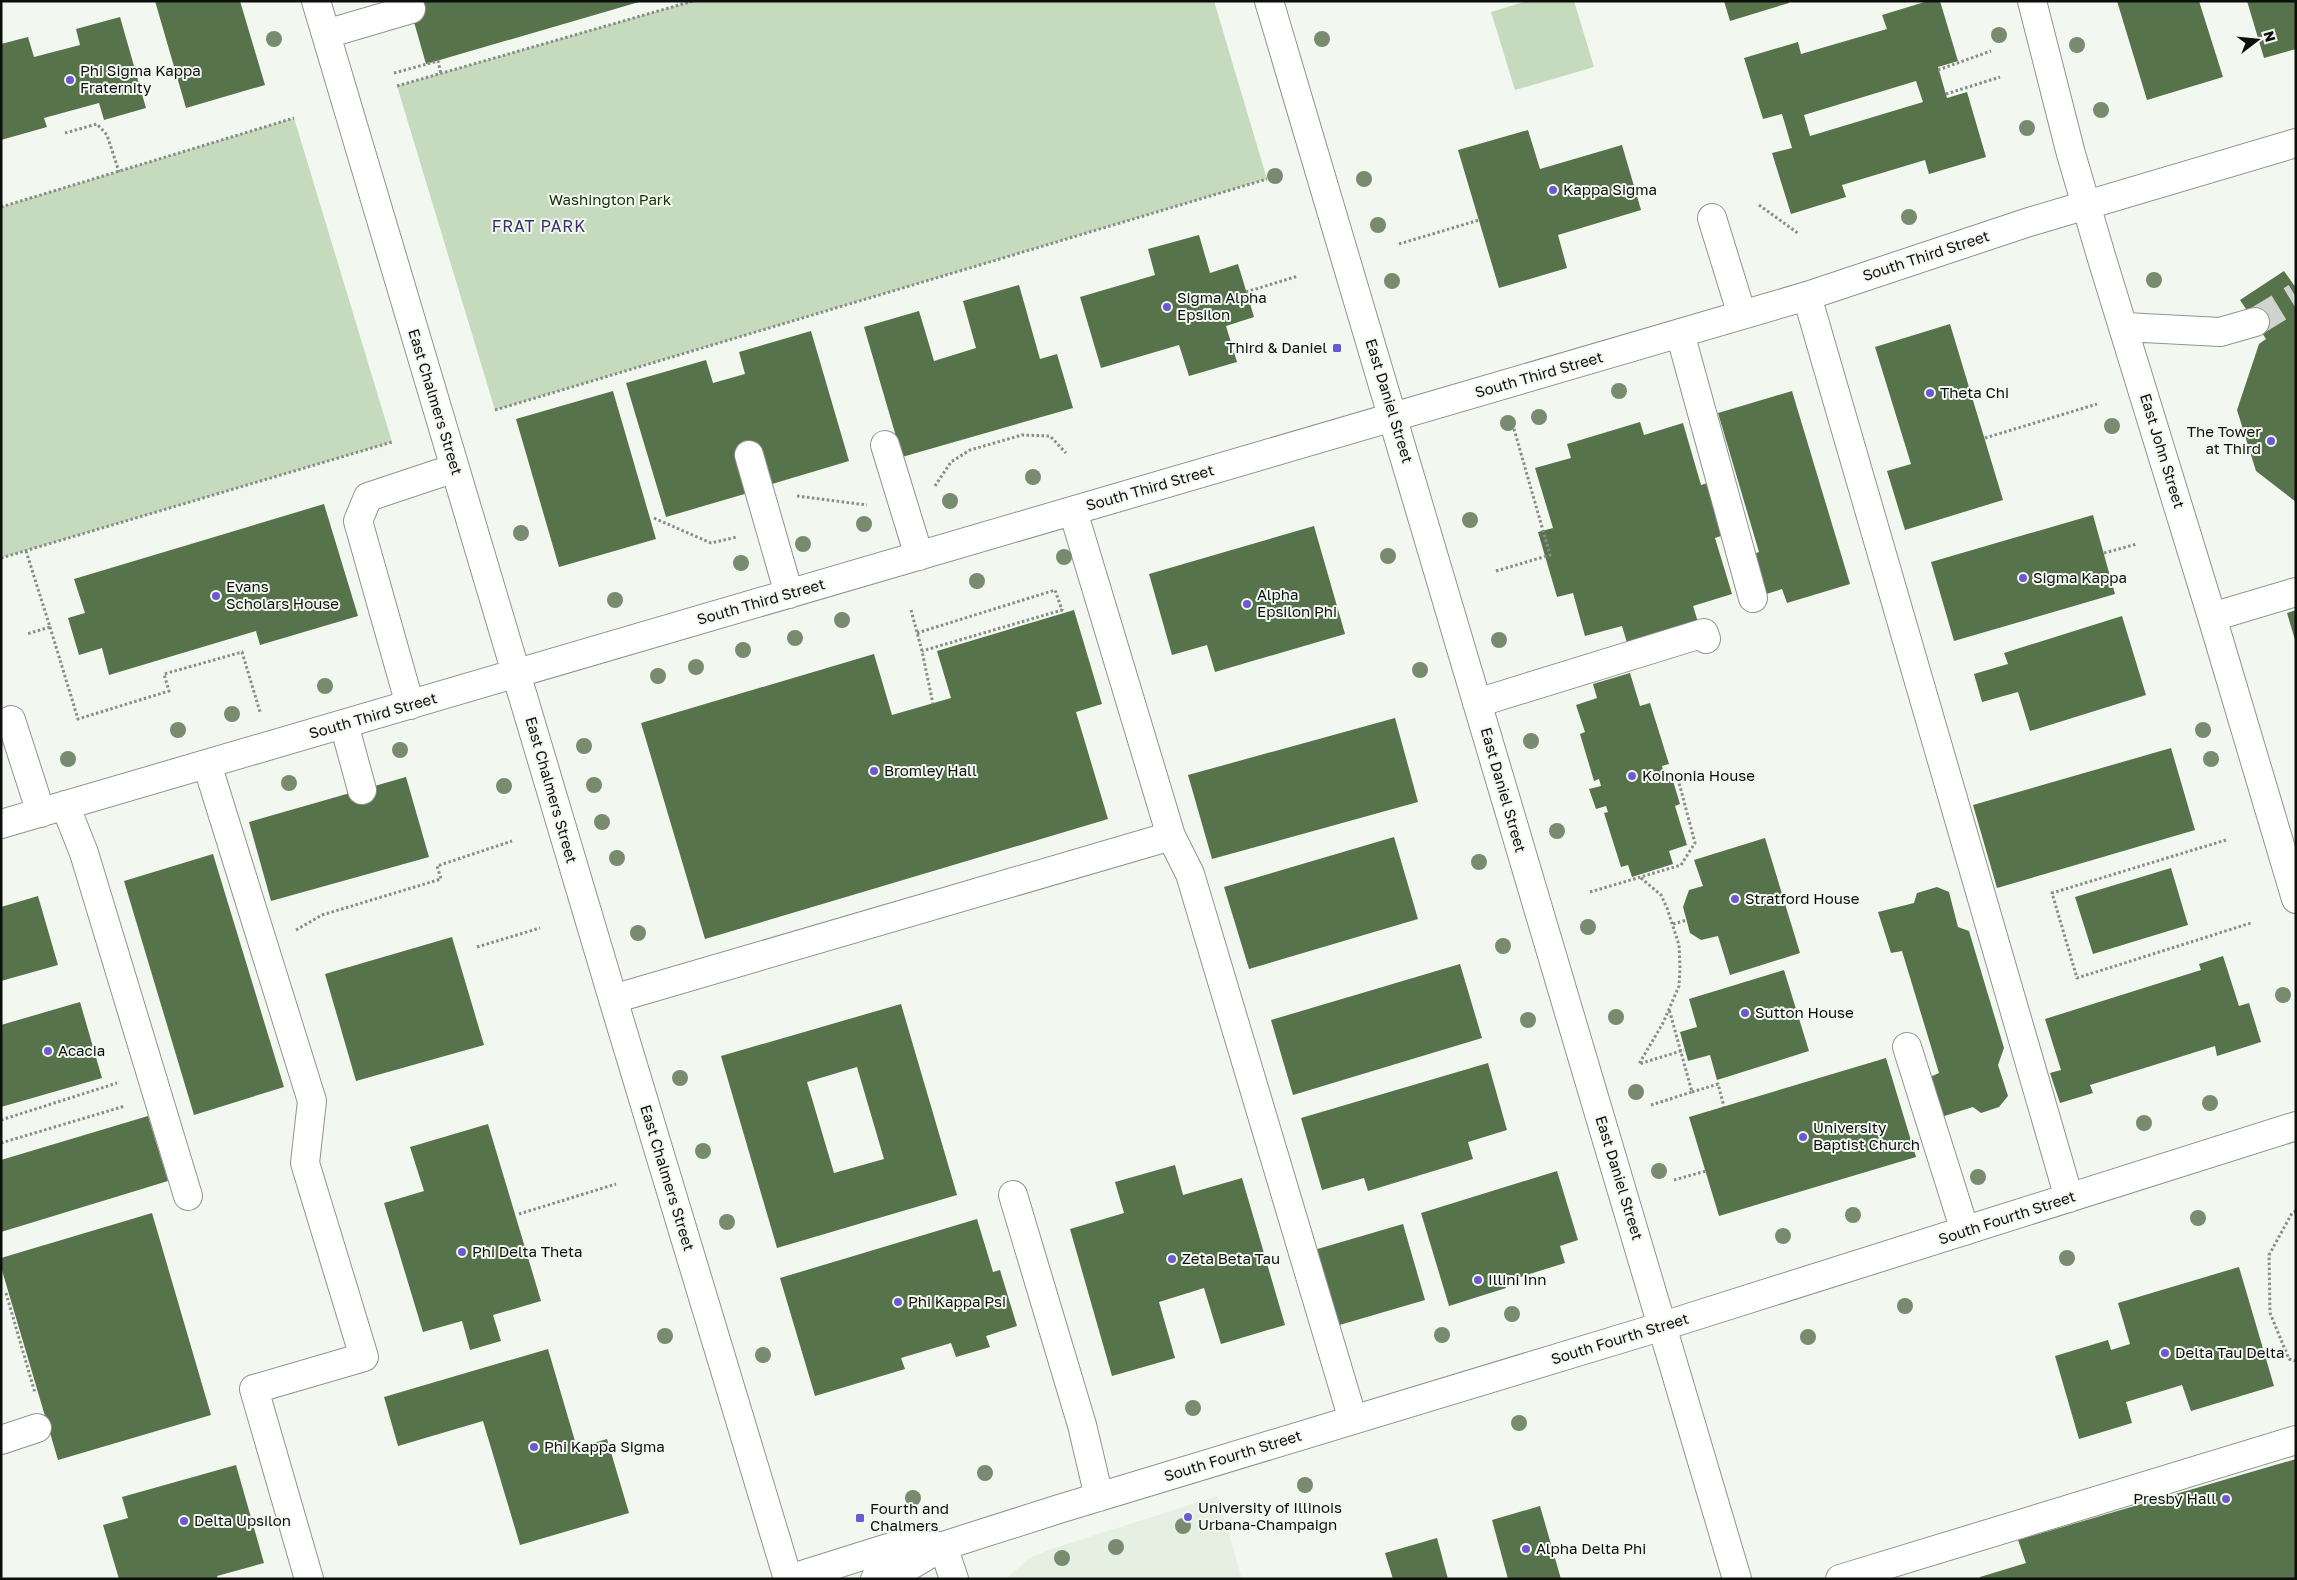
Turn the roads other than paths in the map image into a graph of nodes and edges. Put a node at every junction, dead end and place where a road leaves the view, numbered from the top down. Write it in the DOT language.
graph roads {
  1 [pos="316,1"];
  2 [pos="1269,1"];
  3 [pos="2032,1"];
  4 [pos="410,9"];
  5 [pos="326,34"];
  6 [pos="2296,143"];
  7 [pos="2087,205"];
  8 [pos="1712,218"];
  9 [pos="1806,296"];
  10 [pos="1742,315"];
  11 [pos="2255,322"];
  12 [pos="2125,327"];
  13 [pos="1680,334"];
  14 [pos="1394,417"];
  15 [pos="885,445"];
  16 [pos="749,455"];
  17 [pos="455,468"];
  18 [pos="1072,511"];
  19 [pos="919,556"];
  20 [pos="2296,592"];
  21 [pos="789,594"];
  22 [pos="1753,598"];
  23 [pos="2212,617"];
  24 [pos="1706,639"];
  25 [pos="516,674"];
  26 [pos="1477,703"];
  27 [pos="410,705"];
  28 [pos="11,720"];
  29 [pos="344,724"];
  30 [pos="207,764"];
  31 [pos="362,790"];
  32 [pos="53,809"];
  33 [pos="1,824"];
  34 [pos="1171,836"];
  35 [pos="2296,899"];
  36 [pos="613,999"];
  37 [pos="1907,1047"];
  38 [pos="2296,1126"];
  39 [pos="1013,1194"];
  40 [pos="188,1196"];
  41 [pos="2069,1198"];
  42 [pos="1965,1231"];
  43 [pos="1663,1326"];
  44 [pos="1353,1420"];
  45 [pos="37,1428"];
  46 [pos="1,1440"];
  47 [pos="2296,1440"];
  48 [pos="1098,1497"];
  49 [pos="943,1546"];
  50 [pos="309,1579"];
  51 [pos="788,1579"];
  52 [pos="875,1579"];
  53 [pos="954,1579"];
  54 [pos="1737,1579"];
  55 [pos="1840,1579"];
  1 -- 5 [label="street, East Chalmers Street"];
  2 -- 14 [label="street, East Daniel Street"];
  3 -- 7 [label="street, East John Street"];
  4 -- 5 [label="street"];
  5 -- 17 [label="street, East Chalmers Street"];
  6 -- 7 [label="street, South Third Street"];
  7 -- 9 [label="street, South Third Street"];
  7 -- 12 [label="street, East John Street"];
  8 -- 10 [label="street"];
  9 -- 10 [label="street, South Third Street"];
  9 -- 41 [label="street"];
  10 -- 13 [label="street, South Third Street"];
  11 -- 12 [label="street"];
  12 -- 23 [label="street, East John Street"];
  13 -- 14 [label="street, South Third Street"];
  13 -- 22 [label="street"];
  14 -- 18 [label="street, South Third Street"];
  14 -- 26 [label="street, East Daniel Street"];
  15 -- 19 [label="street"];
  16 -- 21 [label="street"];
  17 -- 25 [label="street, East Chalmers Street"];
  17 -- 27 [label="street"];
  18 -- 19 [label="street, South Third Street"];
  18 -- 34 [label="street"];
  19 -- 21 [label="street, South Third Street"];
  20 -- 23 [label="street"];
  21 -- 25 [label="street, South Third Street"];
  23 -- 35 [label="street, East John Street"];
  24 -- 26 [label="street"];
  25 -- 27 [label="street, South Third Street"];
  25 -- 36 [label="street, East Chalmers Street"];
  26 -- 43 [label="street, East Daniel Street"];
  27 -- 29 [label="street, South Third Street"];
  28 -- 32 [label="street"];
  29 -- 30 [label="street, South Third Street"];
  29 -- 31 [label="street"];
  30 -- 32 [label="street, South Third Street"];
  30 -- 50 [label="street"];
  32 -- 33 [label="street, South Third Street"];
  32 -- 40 [label="street"];
  34 -- 36 [label="street"];
  34 -- 44 [label="street"];
  36 -- 51 [label="street, East Chalmers Street"];
  37 -- 42 [label="street"];
  38 -- 41 [label="street, South Fourth Street"];
  39 -- 48 [label="street"];
  41 -- 42 [label="street, South Fourth Street"];
  42 -- 43 [label="street, South Fourth Street"];
  43 -- 44 [label="street, South Fourth Street"];
  43 -- 54 [label="street, East Daniel Street"];
  44 -- 48 [label="street, South Fourth Street"];
  45 -- 46 [label="street"];
  47 -- 55 [label="street"];
  48 -- 49 [label="street, South Fourth Street"];
  49 -- 51 [label="street, South Fourth Street"];
  49 -- 52 [label="street, South Fourth Street"];
  49 -- 53 [label="street"];
}
